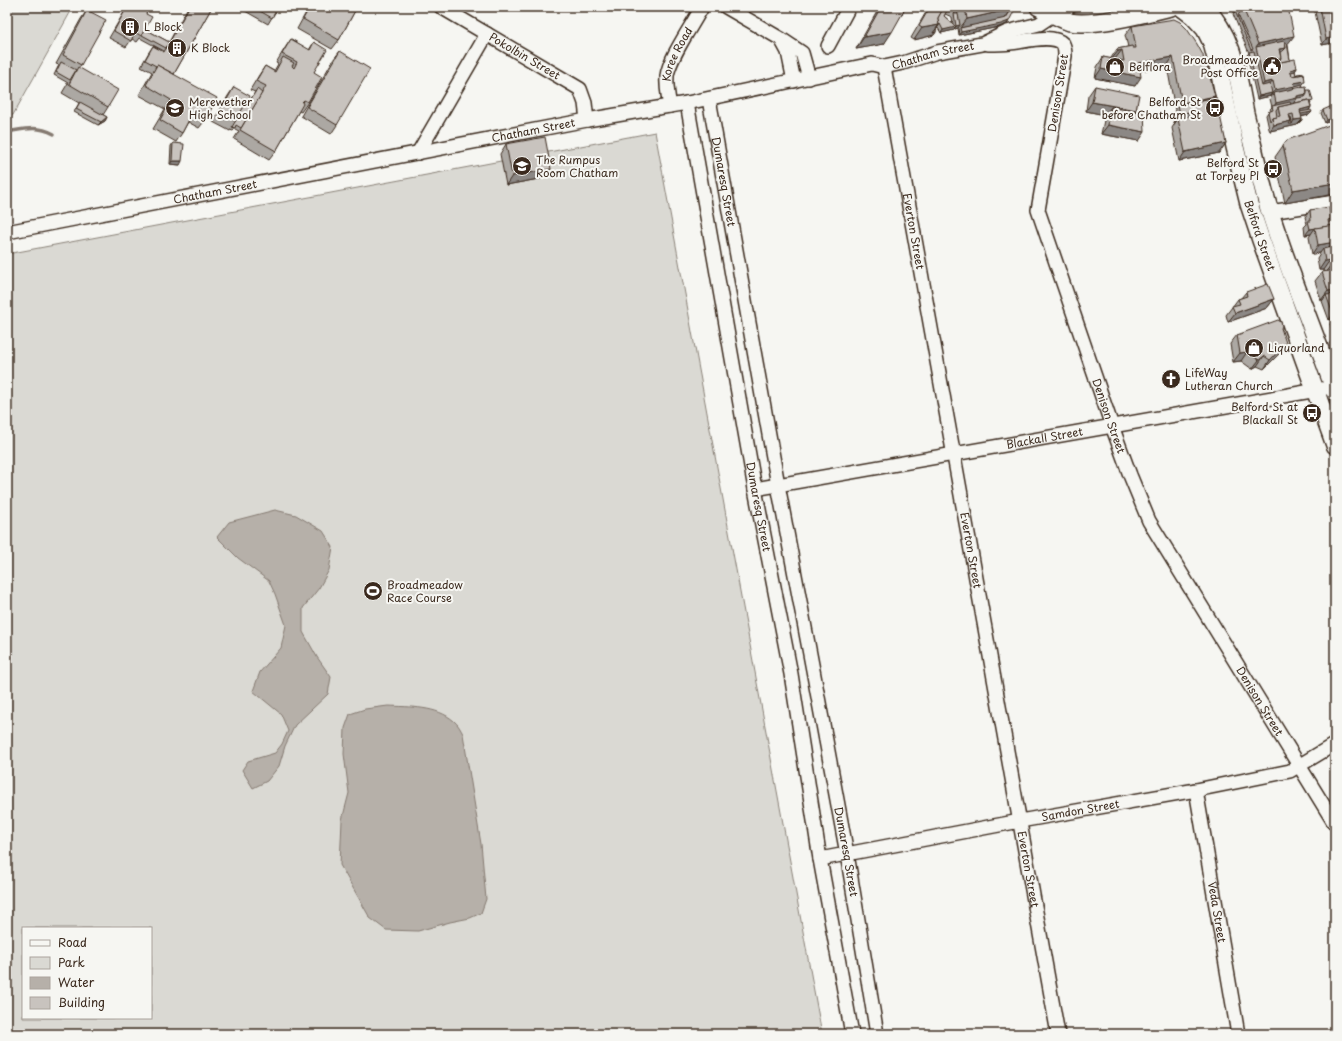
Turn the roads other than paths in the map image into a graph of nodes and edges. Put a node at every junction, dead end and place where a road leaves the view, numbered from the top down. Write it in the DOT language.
graph roads {
  1 [pos="441,7"];
  2 [pos="702,7"];
  3 [pos="726,7"];
  4 [pos="850,7"];
  5 [pos="1069,7"];
  6 [pos="1171,7"];
  7 [pos="1181,7"];
  8 [pos="1205,7"];
  9 [pos="1047,11"];
  10 [pos="487,34"];
  11 [pos="781,39"];
  12 [pos="982,44"];
  13 [pos="828,46"];
  14 [pos="884,67"];
  15 [pos="809,78"];
  16 [pos="794,81"];
  17 [pos="709,99"];
  18 [pos="687,103"];
  19 [pos="670,106"];
  20 [pos="588,120"];
  21 [pos="418,153"];
  22 [pos="1335,202"];
  23 [pos="1270,212"];
  24 [pos="7,232"];
  25 [pos="751,336"];
  26 [pos="728,340"];
  27 [pos="1334,389"];
  28 [pos="1315,390"];
  29 [pos="1112,426"];
  30 [pos="1335,445"];
  31 [pos="954,454"];
  32 [pos="778,485"];
  33 [pos="755,490"];
  34 [pos="814,670"];
  35 [pos="791,674"];
  36 [pos="1335,744"];
  37 [pos="1299,766"];
  38 [pos="1196,790"];
  39 [pos="1020,821"];
  40 [pos="1335,824"];
  41 [pos="847,854"];
  42 [pos="820,859"];
  43 [pos="852,1034"];
  44 [pos="877,1034"];
  45 [pos="1058,1034"];
  46 [pos="1238,1034"];
  1 -- 10 [label="street, Pokolbin Street"];
  2 -- 19 [label="street, Koree Road"];
  3 -- 11 [label="street"];
  4 -- 13 [label="street"];
  5 -- 9 [label="street, Chatham Street"];
  6 -- 9 [label="main road"];
  7 -- 28 [label="main road, Belford Street"];
  8 -- 23 [label="main road, Belford Street"];
  9 -- 12 [label="street, Chatham Street"];
  10 -- 20 [label="street, Pokolbin Street"];
  10 -- 21 [label="street"];
  11 -- 15 [label="street"];
  11 -- 16 [label="street"];
  12 -- 14 [label="street, Chatham Street"];
  12 -- 29 [label="street, Denison Street"];
  14 -- 15 [label="street, Chatham Street"];
  14 -- 31 [label="street, Everton Street"];
  15 -- 16 [label="street, Chatham Street"];
  16 -- 17 [label="street, Chatham Street"];
  17 -- 18 [label="street, Chatham Street"];
  17 -- 25 [label="street, Dumaresq Street"];
  18 -- 19 [label="street, Chatham Street"];
  18 -- 26 [label="street, Dumaresq Street"];
  19 -- 20 [label="street, Chatham Street"];
  20 -- 21 [label="street, Chatham Street"];
  21 -- 24 [label="street, Chatham Street"];
  22 -- 23 [label="street"];
  23 -- 27 [label="main road, Belford Street"];
  25 -- 26 [label="street"];
  25 -- 32 [label="street, Dumaresq Street"];
  26 -- 33 [label="street, Dumaresq Street"];
  27 -- 28 [label="street, Blackall Street"];
  28 -- 29 [label="street, Blackall Street"];
  28 -- 30 [label="main road, Belford Street"];
  29 -- 31 [label="street, Blackall Street"];
  29 -- 37 [label="street, Denison Street"];
  31 -- 32 [label="street, Blackall Street"];
  31 -- 39 [label="street, Everton Street"];
  32 -- 33 [label="street, Blackall Street"];
  32 -- 34 [label="street, Dumaresq Street"];
  33 -- 35 [label="street, Dumaresq Street"];
  34 -- 35 [label="street"];
  34 -- 41 [label="street, Dumaresq Street"];
  35 -- 42 [label="street, Dumaresq Street"];
  36 -- 37 [label="street, Samdon Street"];
  37 -- 38 [label="street, Samdon Street"];
  37 -- 40 [label="street, Denison Street"];
  38 -- 39 [label="street, Samdon Street"];
  38 -- 46 [label="street, Veda Street"];
  39 -- 41 [label="street, Samdon Street"];
  39 -- 45 [label="street, Everton Street"];
  41 -- 42 [label="street, Samdon Street"];
  41 -- 44 [label="street, Dumaresq Street"];
  42 -- 43 [label="street, Dumaresq Street"];
}
